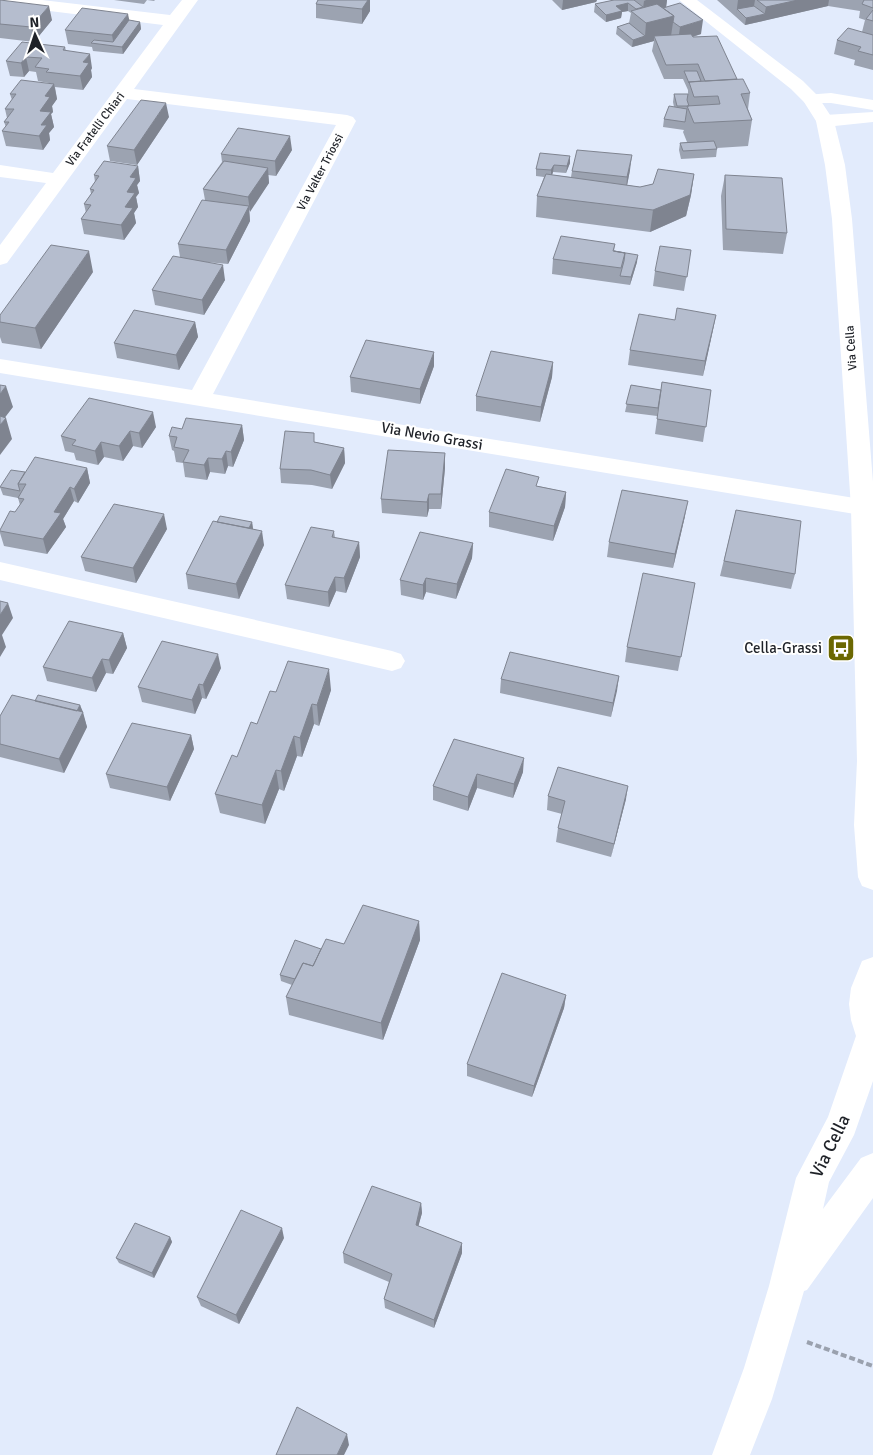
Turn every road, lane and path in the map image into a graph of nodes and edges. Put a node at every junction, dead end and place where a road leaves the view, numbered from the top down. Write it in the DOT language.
graph roads {
  1 [pos="1,0"];
  2 [pos="190,0"];
  3 [pos="687,0"];
  4 [pos="175,21"];
  5 [pos="122,93"];
  6 [pos="811,99"];
  7 [pos="873,105"];
  8 [pos="873,117"];
  9 [pos="824,121"];
  10 [pos="0,171"];
  11 [pos="58,179"];
  12 [pos="0,259"];
  13 [pos="0,366"];
  14 [pos="200,398"];
  15 [pos="868,509"];
  16 [pos="0,571"];
  17 [pos="392,661"];
  18 [pos="872,764"];
  19 [pos="873,878"];
  20 [pos="873,971"];
  21 [pos="872,1037"];
  22 [pos="873,1170"];
  23 [pos="787,1286"];
  24 [pos="774,1331"];
  25 [pos="873,1366"];
  26 [pos="731,1455"];
  1 -- 4 [label="street"];
  2 -- 4 [label="street, Via Fratelli Chiari"];
  3 -- 6 [label="street, Via Cella"];
  4 -- 5 [label="street, Via Fratelli Chiari"];
  5 -- 11 [label="street, Via Fratelli Chiari"];
  5 -- 14 [label="street, Via Valter Triossi"];
  6 -- 7 [label="street"];
  6 -- 9 [label="street, Via Cella"];
  8 -- 9 [label="street"];
  9 -- 15 [label="street, Via Cella"];
  10 -- 11 [label="street"];
  11 -- 12 [label="street, Via Fratelli Chiari"];
  13 -- 14 [label="street, Via Nevio Grassi"];
  14 -- 15 [label="street, Via Nevio Grassi"];
  15 -- 18 [label="street, Via Cella"];
  16 -- 17 [label="street"];
  18 -- 19 [label="street, Via Cella"];
  20 -- 21 [label="street, Via Cella"];
  21 -- 23 [label="street, Via Cella"];
  22 -- 23 [label="street, Via Cella"];
  23 -- 24 [label="street, Via Cella"];
  24 -- 25 [label="path"];
  24 -- 26 [label="street, Via Cella"];
}
